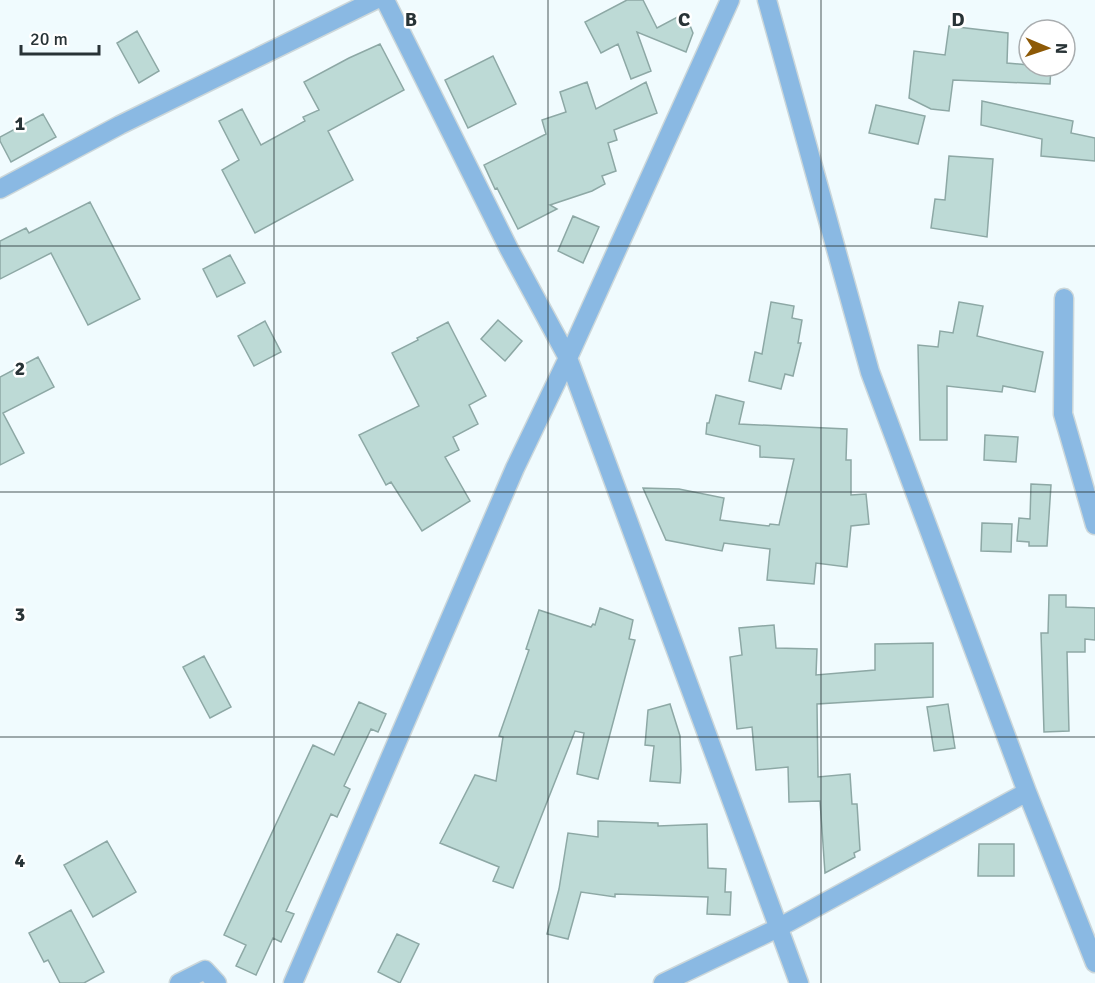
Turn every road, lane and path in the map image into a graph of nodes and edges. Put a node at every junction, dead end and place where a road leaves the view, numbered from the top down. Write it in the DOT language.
graph roads {
  1 [pos="375,0"];
  2 [pos="385,0"];
  3 [pos="730,0"];
  4 [pos="767,0"];
  5 [pos="352,5"];
  6 [pos="0,189"];
  7 [pos="1064,298"];
  8 [pos="568,358"];
  9 [pos="1095,525"];
  10 [pos="1027,792"];
  11 [pos="778,928"];
  12 [pos="1095,963"];
  13 [pos="179,983"];
  14 [pos="217,983"];
  15 [pos="292,983"];
  16 [pos="663,983"];
  17 [pos="799,983"];
  1 -- 5 [label="street"];
  2 -- 8 [label="street"];
  3 -- 8 [label="street"];
  4 -- 10 [label="street"];
  5 -- 6 [label="street"];
  7 -- 9 [label="street"];
  8 -- 11 [label="street"];
  8 -- 15 [label="street"];
  10 -- 11 [label="street"];
  10 -- 12 [label="street"];
  11 -- 16 [label="street"];
  11 -- 17 [label="street"];
  13 -- 14 [label="street"];
}
